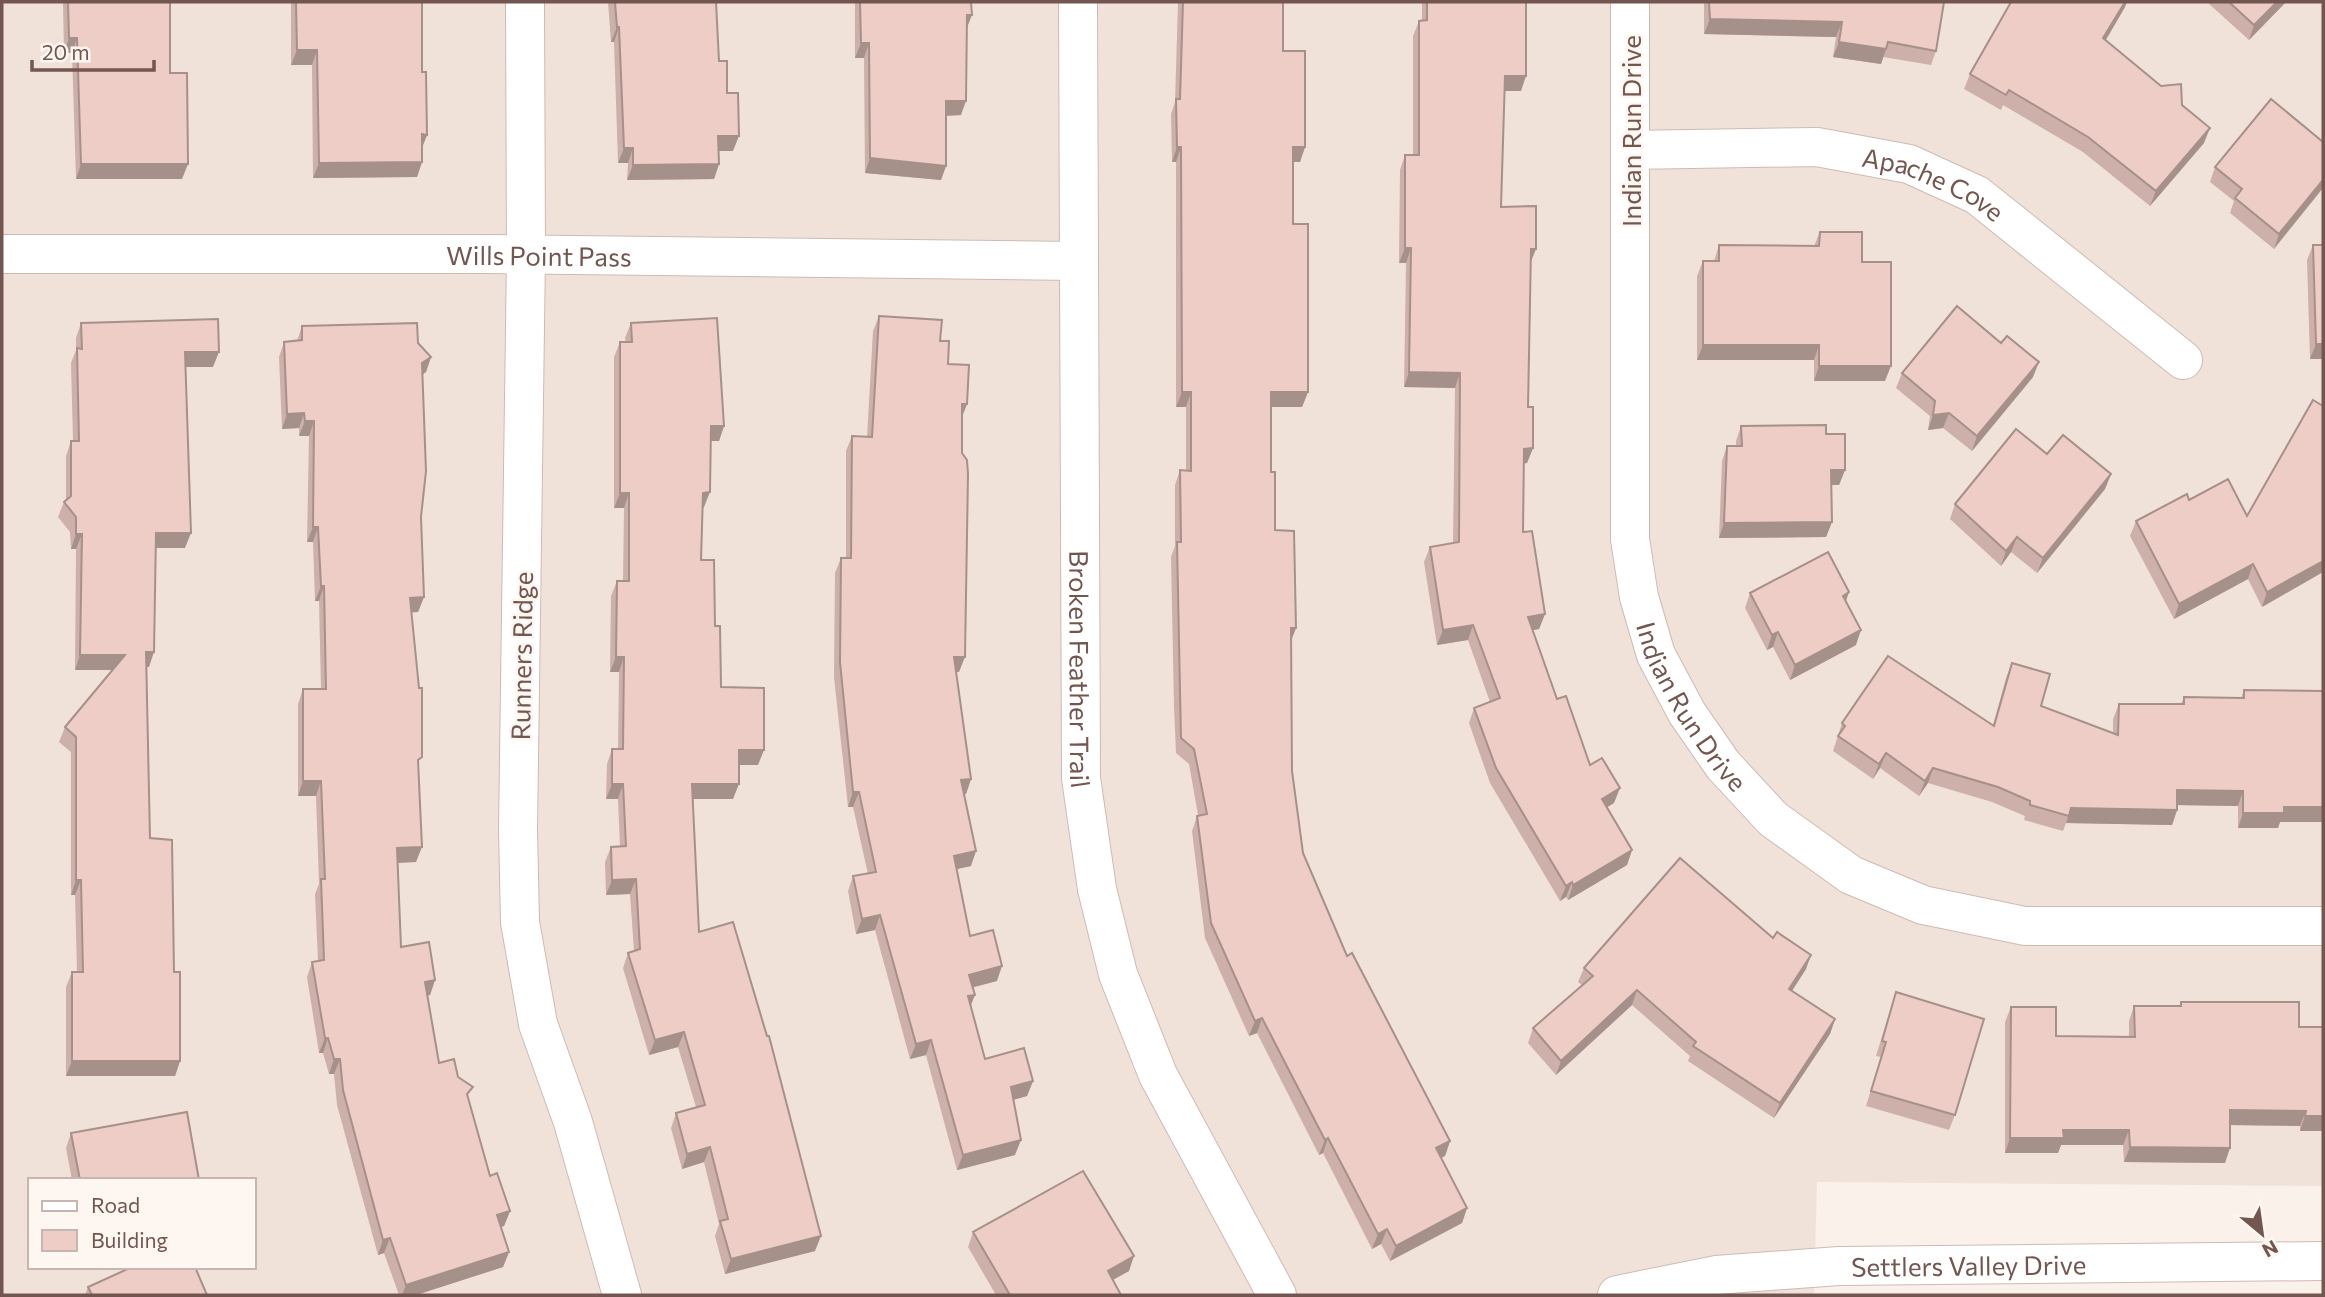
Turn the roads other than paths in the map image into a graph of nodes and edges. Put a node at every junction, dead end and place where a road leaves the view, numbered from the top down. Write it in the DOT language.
graph roads {
  1 [pos="525,2"];
  2 [pos="1078,2"];
  3 [pos="1630,2"];
  4 [pos="1630,150"];
  5 [pos="2,254"];
  6 [pos="526,255"];
  7 [pos="1077,261"];
  8 [pos="2183,360"];
  9 [pos="2323,926"];
  10 [pos="2323,1261"];
  11 [pos="622,1295"];
  12 [pos="1277,1295"];
  13 [pos="1616,1295"];
  1 -- 6 [label="street, Runners Ridge"];
  2 -- 7 [label="street, Broken Feather Trail"];
  3 -- 4 [label="street, Indian Run Drive"];
  4 -- 8 [label="street, Apache Cove"];
  4 -- 9 [label="street, Indian Run Drive"];
  5 -- 6 [label="street, Wills Point Pass"];
  6 -- 7 [label="street, Wills Point Pass"];
  6 -- 11 [label="street, Runners Ridge"];
  7 -- 12 [label="street, Broken Feather Trail"];
  10 -- 13 [label="street, Settlers Valley Drive"];
}
